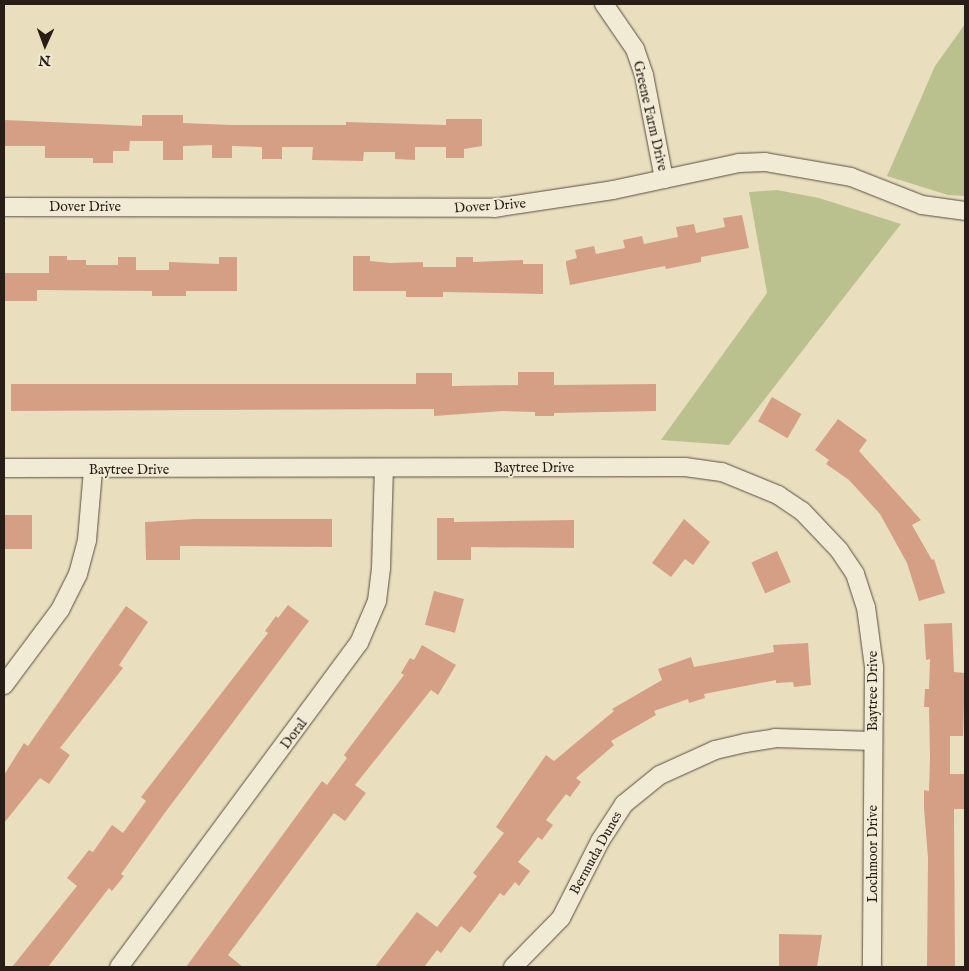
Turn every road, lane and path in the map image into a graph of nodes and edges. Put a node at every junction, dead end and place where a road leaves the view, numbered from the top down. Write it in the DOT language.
graph roads {
  1 [pos="604,4"];
  2 [pos="664,179"];
  3 [pos="4,207"];
  4 [pos="965,211"];
  5 [pos="4,468"];
  6 [pos="384,468"];
  7 [pos="93,470"];
  8 [pos="4,685"];
  9 [pos="873,741"];
  10 [pos="119,967"];
  11 [pos="513,967"];
  12 [pos="872,967"];
  1 -- 2 [label="street, Greene Farm Drive"];
  2 -- 3 [label="street, Dover Drive"];
  2 -- 4 [label="street, Dover Drive"];
  5 -- 7 [label="street, Baytree Drive"];
  6 -- 7 [label="street, Baytree Drive"];
  6 -- 9 [label="street, Baytree Drive"];
  6 -- 10 [label="street, Doral"];
  7 -- 8 [label="street"];
  9 -- 11 [label="street, Bermuda Dunes"];
  9 -- 12 [label="street, Lochmoor Drive"];
}
